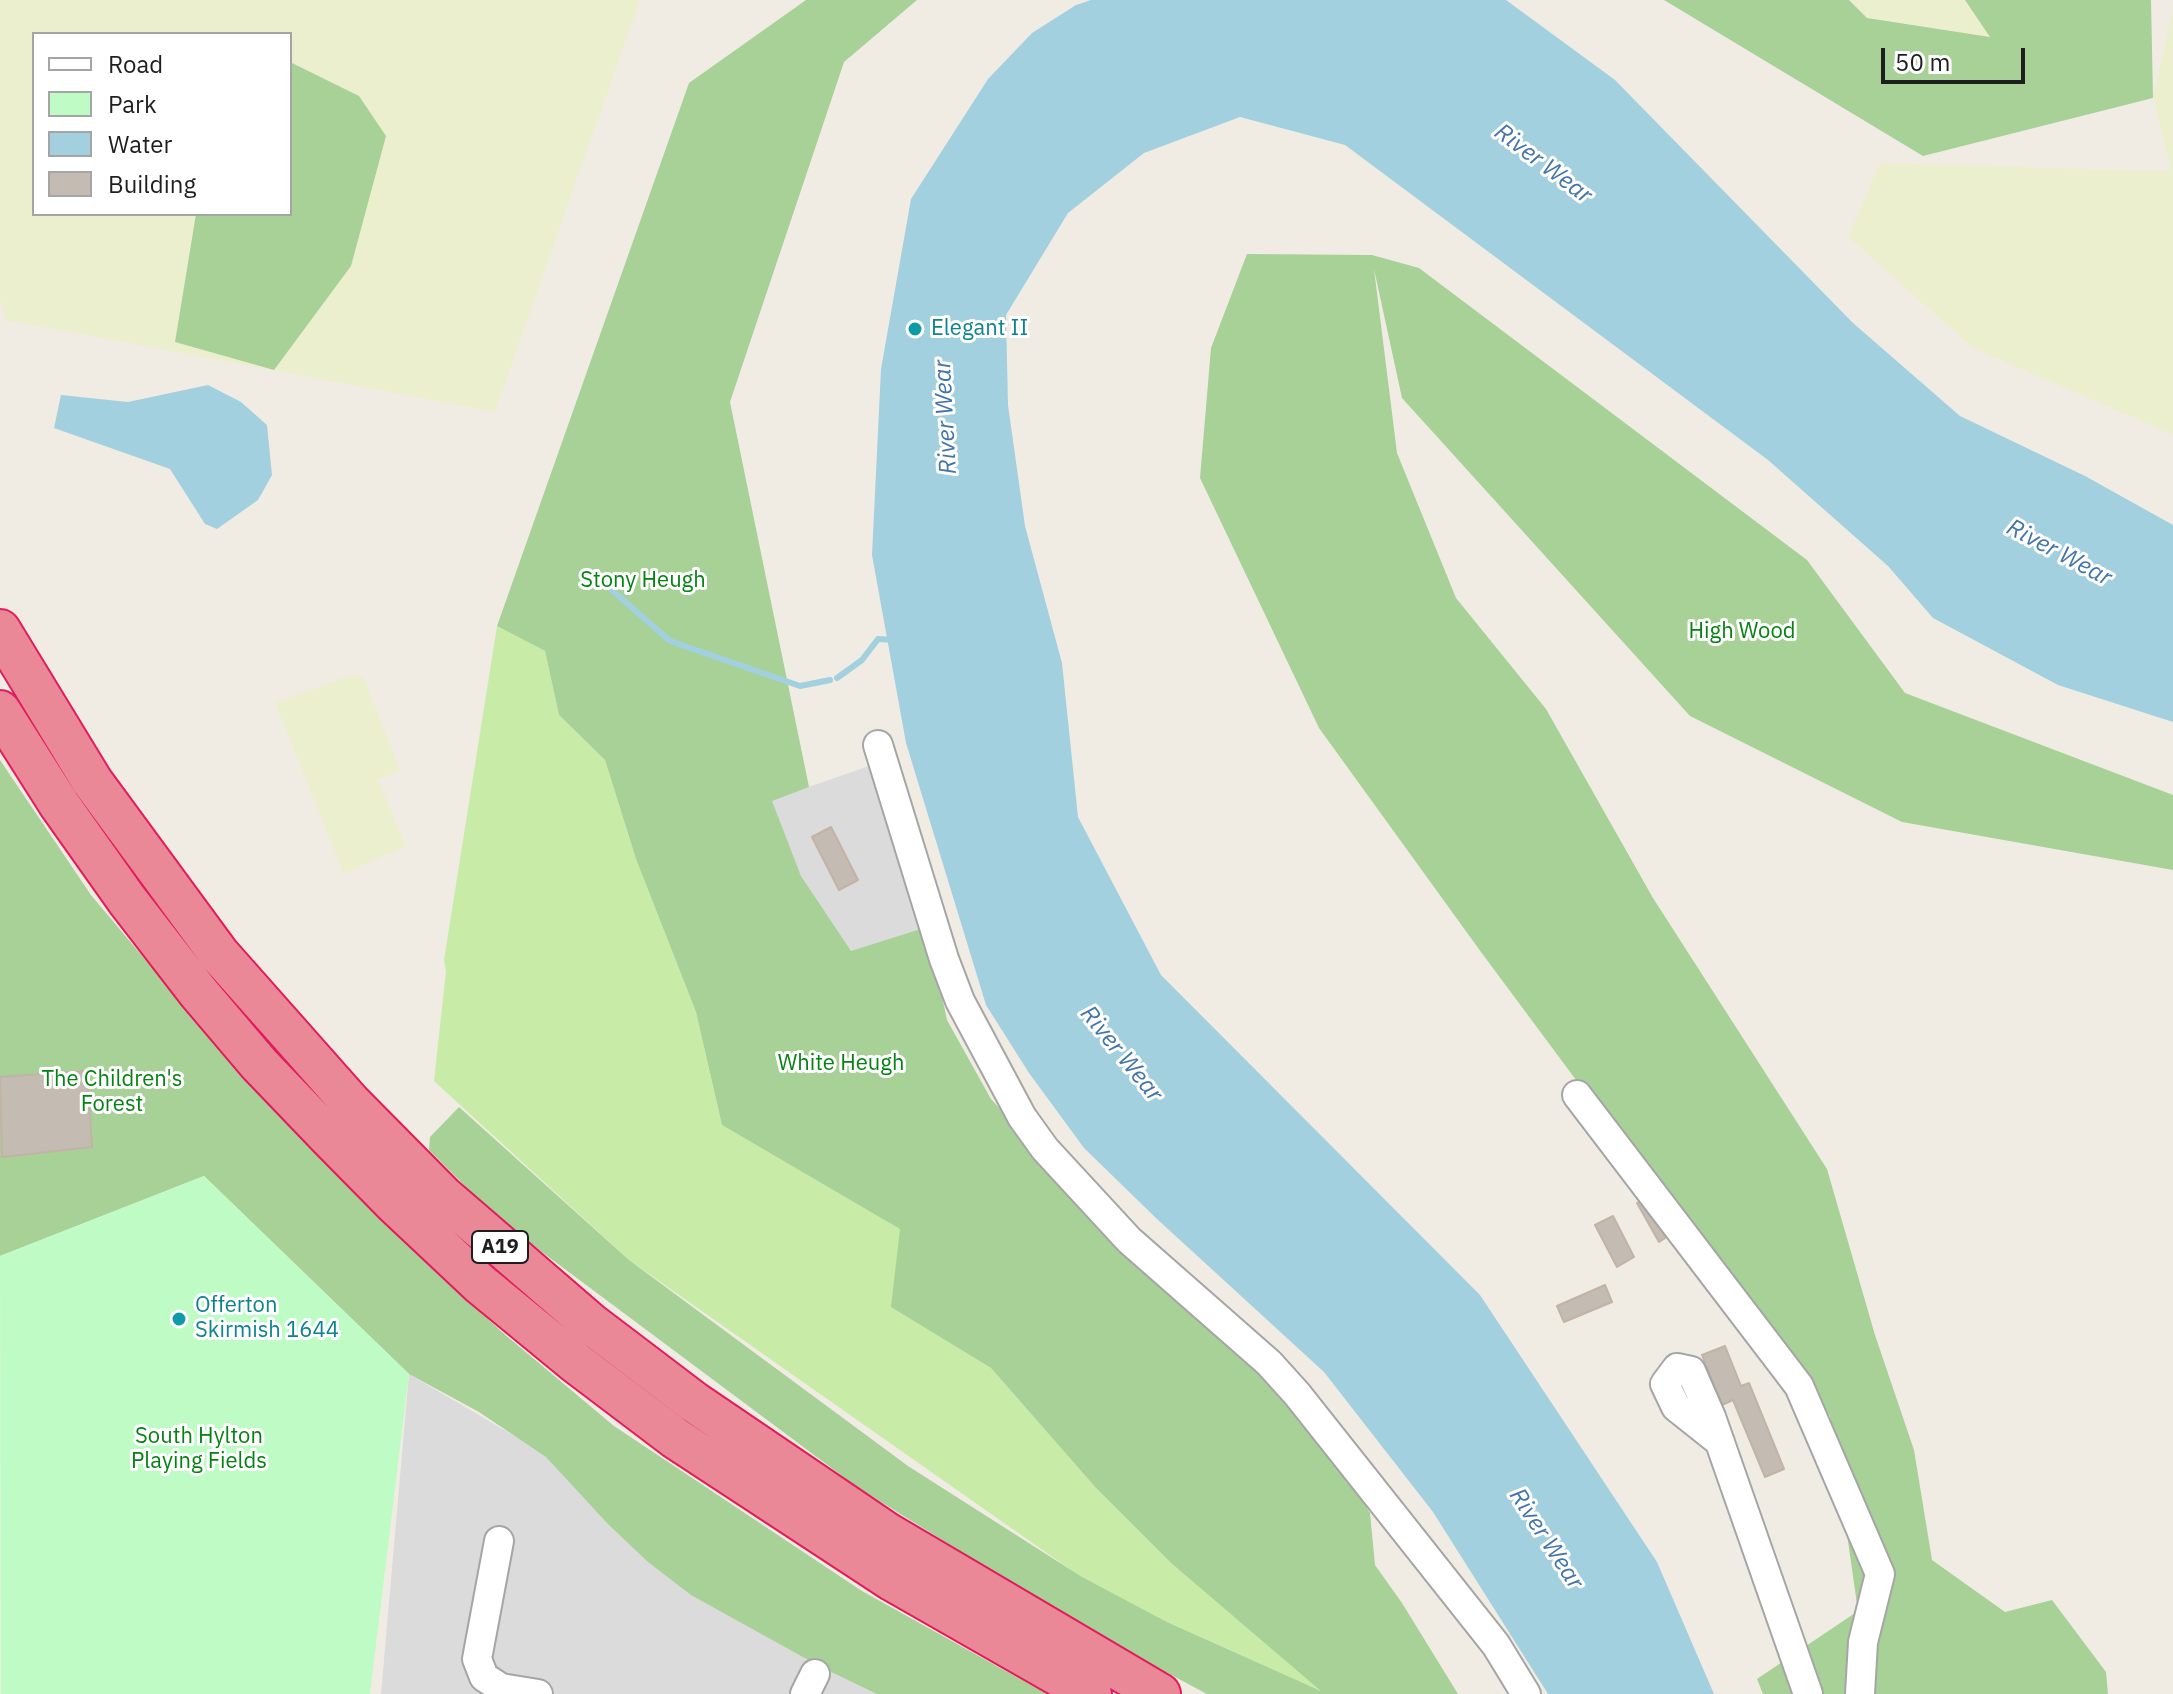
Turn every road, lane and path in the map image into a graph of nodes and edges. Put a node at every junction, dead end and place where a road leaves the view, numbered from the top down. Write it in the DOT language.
graph roads {
  1 [pos="0,630"];
  2 [pos="0,711"];
  3 [pos="878,745"];
  4 [pos="1577,1095"];
  5 [pos="1720,1442"];
  6 [pos="499,1541"];
  7 [pos="538,1694"];
  8 [pos="1091,1694"];
  9 [pos="1160,1694"];
  10 [pos="1526,1694"];
  11 [pos="1808,1694"];
  12 [pos="1860,1694"];
  1 -- 9 [label="highway, A19"];
  2 -- 8 [label="highway, A19"];
  3 -- 10 [label="street"];
  4 -- 12 [label="street"];
  5 -- 11 [label="street"];
  6 -- 7 [label="street"];
}
